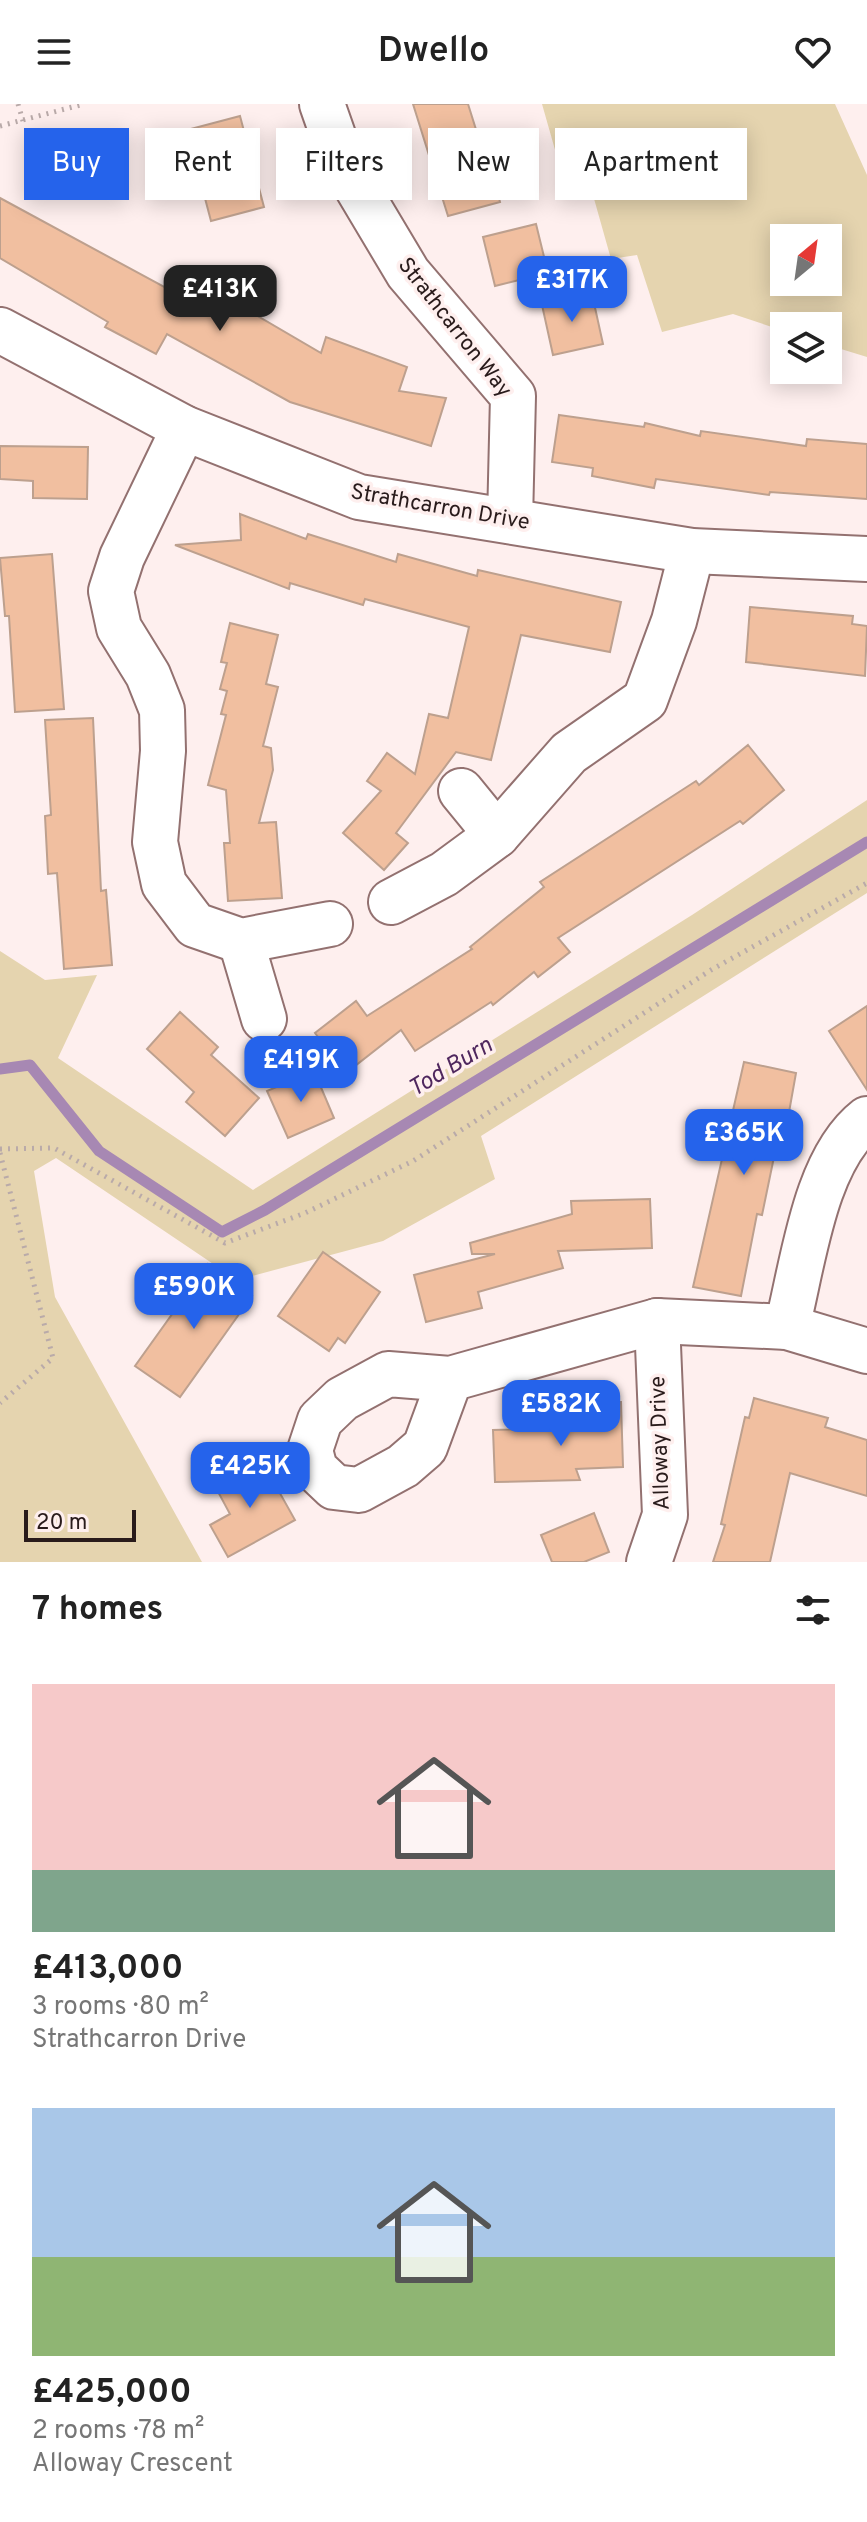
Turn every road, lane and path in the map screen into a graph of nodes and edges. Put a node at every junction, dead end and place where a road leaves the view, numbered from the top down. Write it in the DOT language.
graph roads {
  1 [pos="18,104"];
  2 [pos="84,104"];
  3 [pos="322,104"];
  4 [pos="23,121"];
  5 [pos="0,126"];
  6 [pos="0,330"];
  7 [pos="184,428"];
  8 [pos="510,521"];
  9 [pos="692,551"];
  10 [pos="867,559"];
  11 [pos="461,791"];
  12 [pos="497,835"];
  13 [pos="867,883"];
  14 [pos="391,902"];
  15 [pos="330,924"];
  16 [pos="241,941"];
  17 [pos="264,1019"];
  18 [pos="867,1119"];
  19 [pos="0,1151"];
  20 [pos="657,1321"];
  21 [pos="787,1327"];
  22 [pos="867,1351"];
  23 [pos="450,1379"];
  24 [pos="0,1403"];
  25 [pos="649,1562"];
  1 -- 4 [label="path"];
  2 -- 4 [label="path"];
  3 -- 8 [label="street, Strathcarron Way"];
  4 -- 5 [label="path"];
  6 -- 7 [label="street, Strathcarron Drive"];
  7 -- 8 [label="street, Strathcarron Drive"];
  7 -- 16 [label="street"];
  8 -- 9 [label="street, Strathcarron Drive"];
  9 -- 10 [label="street, Strathcarron Drive"];
  9 -- 12 [label="street"];
  11 -- 12 [label="street"];
  12 -- 14 [label="street"];
  13 -- 19 [label="path"];
  15 -- 16 [label="street"];
  16 -- 17 [label="street"];
  18 -- 21 [label="street"];
  19 -- 24 [label="path"];
  20 -- 21 [label="street"];
  20 -- 23 [label="street"];
  20 -- 25 [label="street, Alloway Drive"];
  21 -- 22 [label="street"];
}
